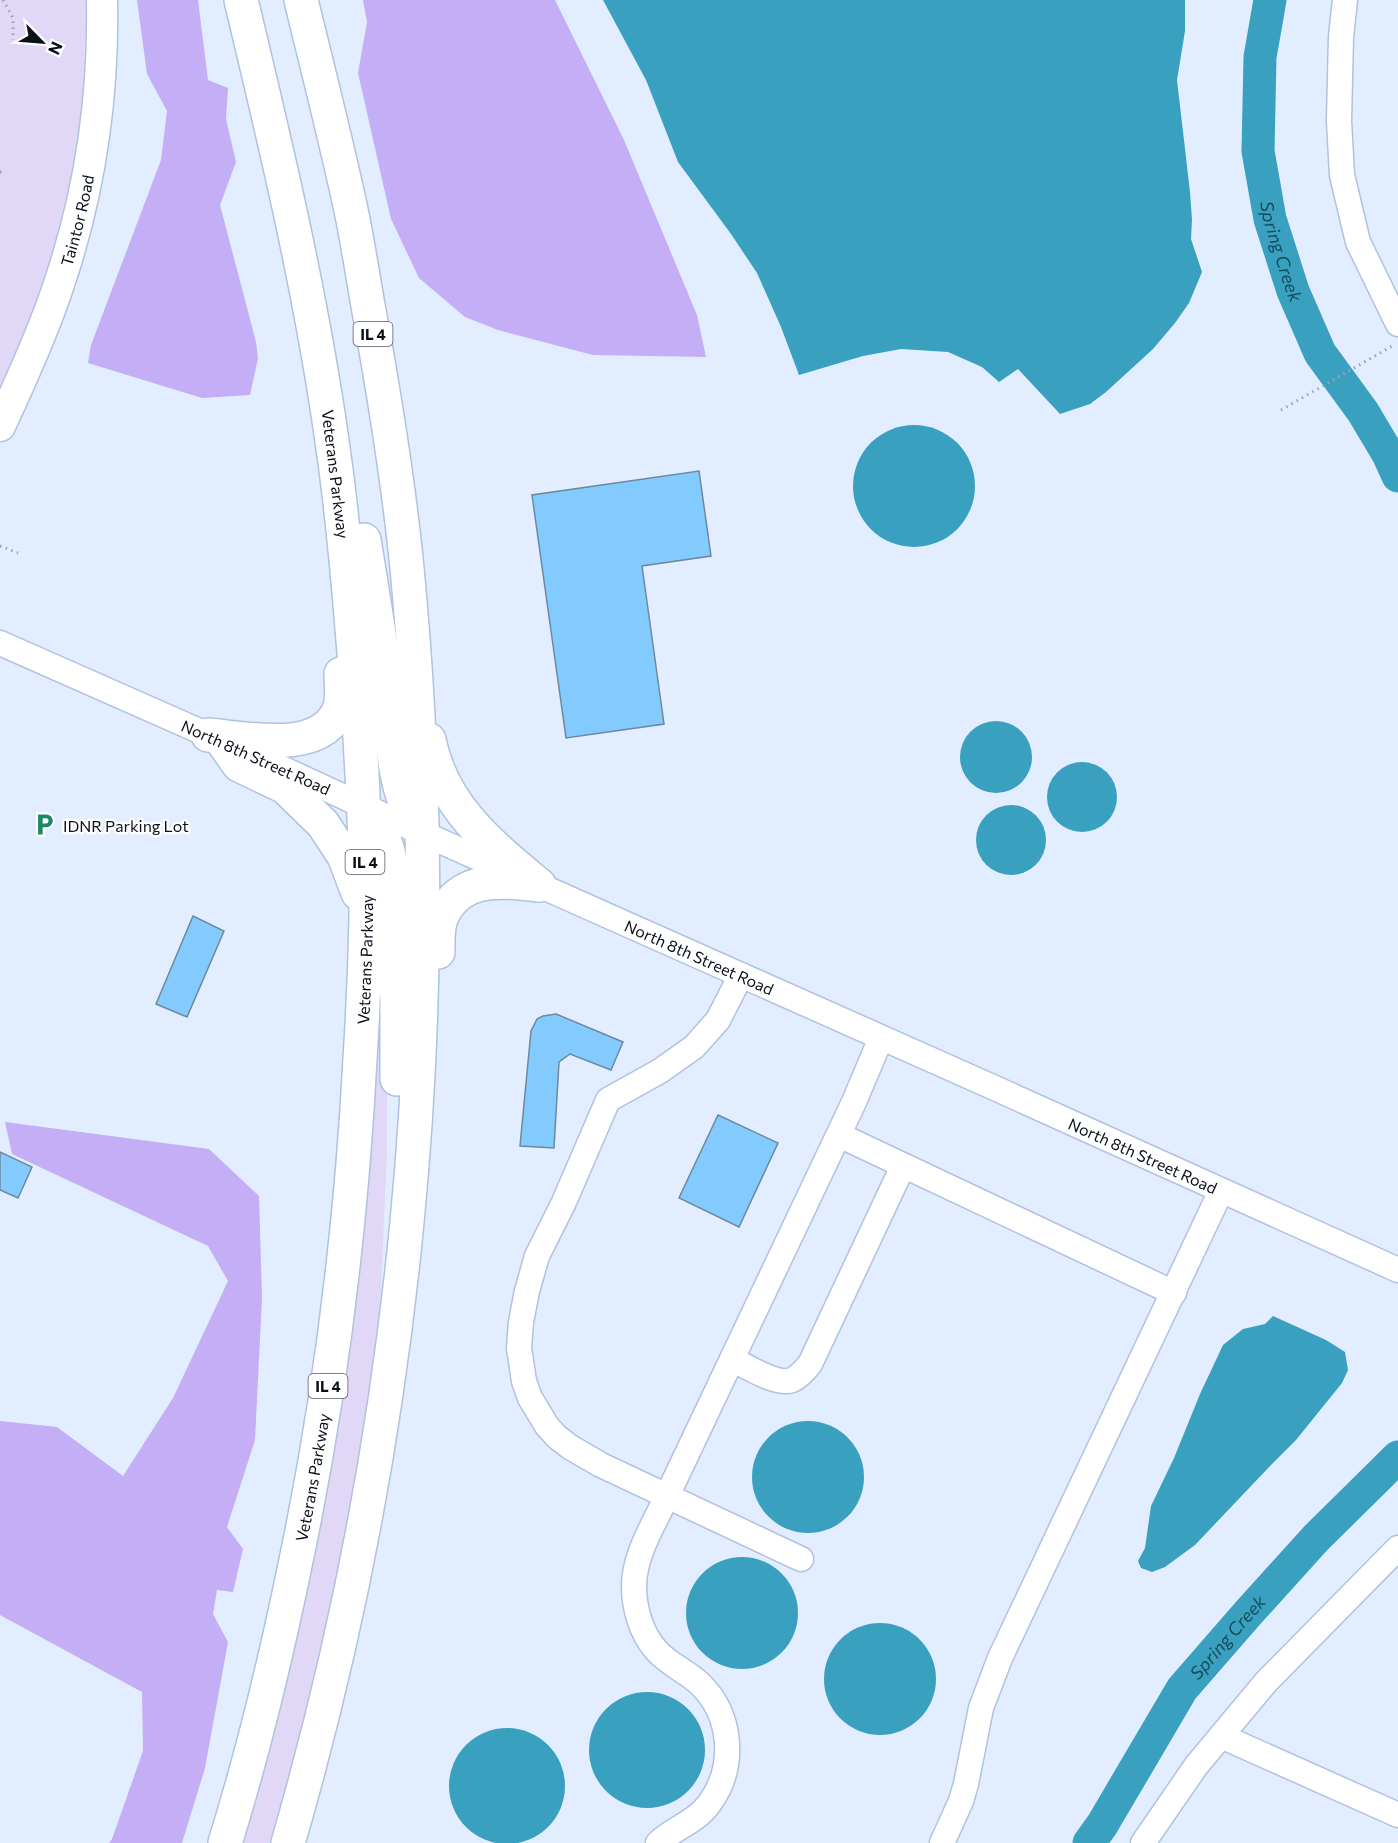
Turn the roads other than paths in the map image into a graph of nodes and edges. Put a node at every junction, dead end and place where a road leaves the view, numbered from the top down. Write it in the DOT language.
graph roads {
  1 [pos="102,0"];
  2 [pos="241,0"];
  3 [pos="301,0"];
  4 [pos="1345,0"];
  5 [pos="1395,335"];
  6 [pos="323,380"];
  7 [pos="0,426"];
  8 [pos="332,442"];
  9 [pos="0,643"];
  10 [pos="415,672"];
  11 [pos="215,738"];
  12 [pos="363,805"];
  13 [pos="422,833"];
  14 [pos="540,885"];
  15 [pos="366,919"];
  16 [pos="734,971"];
  17 [pos="881,1038"];
  18 [pos="839,1135"];
  19 [pos="903,1166"];
  20 [pos="412,1173"];
  21 [pos="1221,1191"];
  22 [pos="409,1209"];
  23 [pos="1398,1270"];
  24 [pos="1174,1293"];
  25 [pos="732,1359"];
  26 [pos="667,1496"];
  27 [pos="1398,1548"];
  28 [pos="801,1559"];
  29 [pos="1221,1736"];
  30 [pos="1398,1815"];
  31 [pos="225,1843"];
  32 [pos="288,1843"];
  33 [pos="658,1843"];
  34 [pos="942,1843"];
  35 [pos="1143,1843"];
  1 -- 7 [label="main road, Taintor Road"];
  2 -- 6 [label="highway, Veterans Parkway / IL 4"];
  3 -- 10 [label="highway, IL 4"];
  4 -- 5 [label="street"];
  6 -- 8 [label="highway, Veterans Parkway / IL 4"];
  6 -- 13 [label="highway"];
  8 -- 11 [label="highway"];
  8 -- 12 [label="highway, Veterans Parkway / IL 4"];
  9 -- 11 [label="street, North 8th Street Road"];
  10 -- 13 [label="highway, IL 4"];
  10 -- 14 [label="highway"];
  11 -- 12 [label="street, North 8th Street Road"];
  11 -- 15 [label="highway"];
  12 -- 13 [label="street, North 8th Street Road"];
  12 -- 15 [label="highway, Veterans Parkway / IL 4"];
  12 -- 22 [label="highway"];
  13 -- 14 [label="street, North 8th Street Road"];
  13 -- 20 [label="highway, IL 4"];
  14 -- 16 [label="street, North 8th Street Road"];
  14 -- 20 [label="highway"];
  15 -- 31 [label="highway, Veterans Parkway / IL 4"];
  16 -- 17 [label="street, North 8th Street Road"];
  16 -- 26 [label="street"];
  17 -- 18 [label="street"];
  17 -- 21 [label="street, North 8th Street Road"];
  18 -- 19 [label="street"];
  18 -- 25 [label="street"];
  19 -- 24 [label="street"];
  19 -- 25 [label="street"];
  20 -- 22 [label="highway, IL 4"];
  21 -- 23 [label="street, North 8th Street Road"];
  21 -- 24 [label="street"];
  22 -- 32 [label="highway, IL 4"];
  24 -- 34 [label="street"];
  25 -- 26 [label="street"];
  26 -- 28 [label="street"];
  26 -- 33 [label="street"];
  27 -- 29 [label="street"];
  29 -- 30 [label="street"];
  29 -- 35 [label="street"];
}
